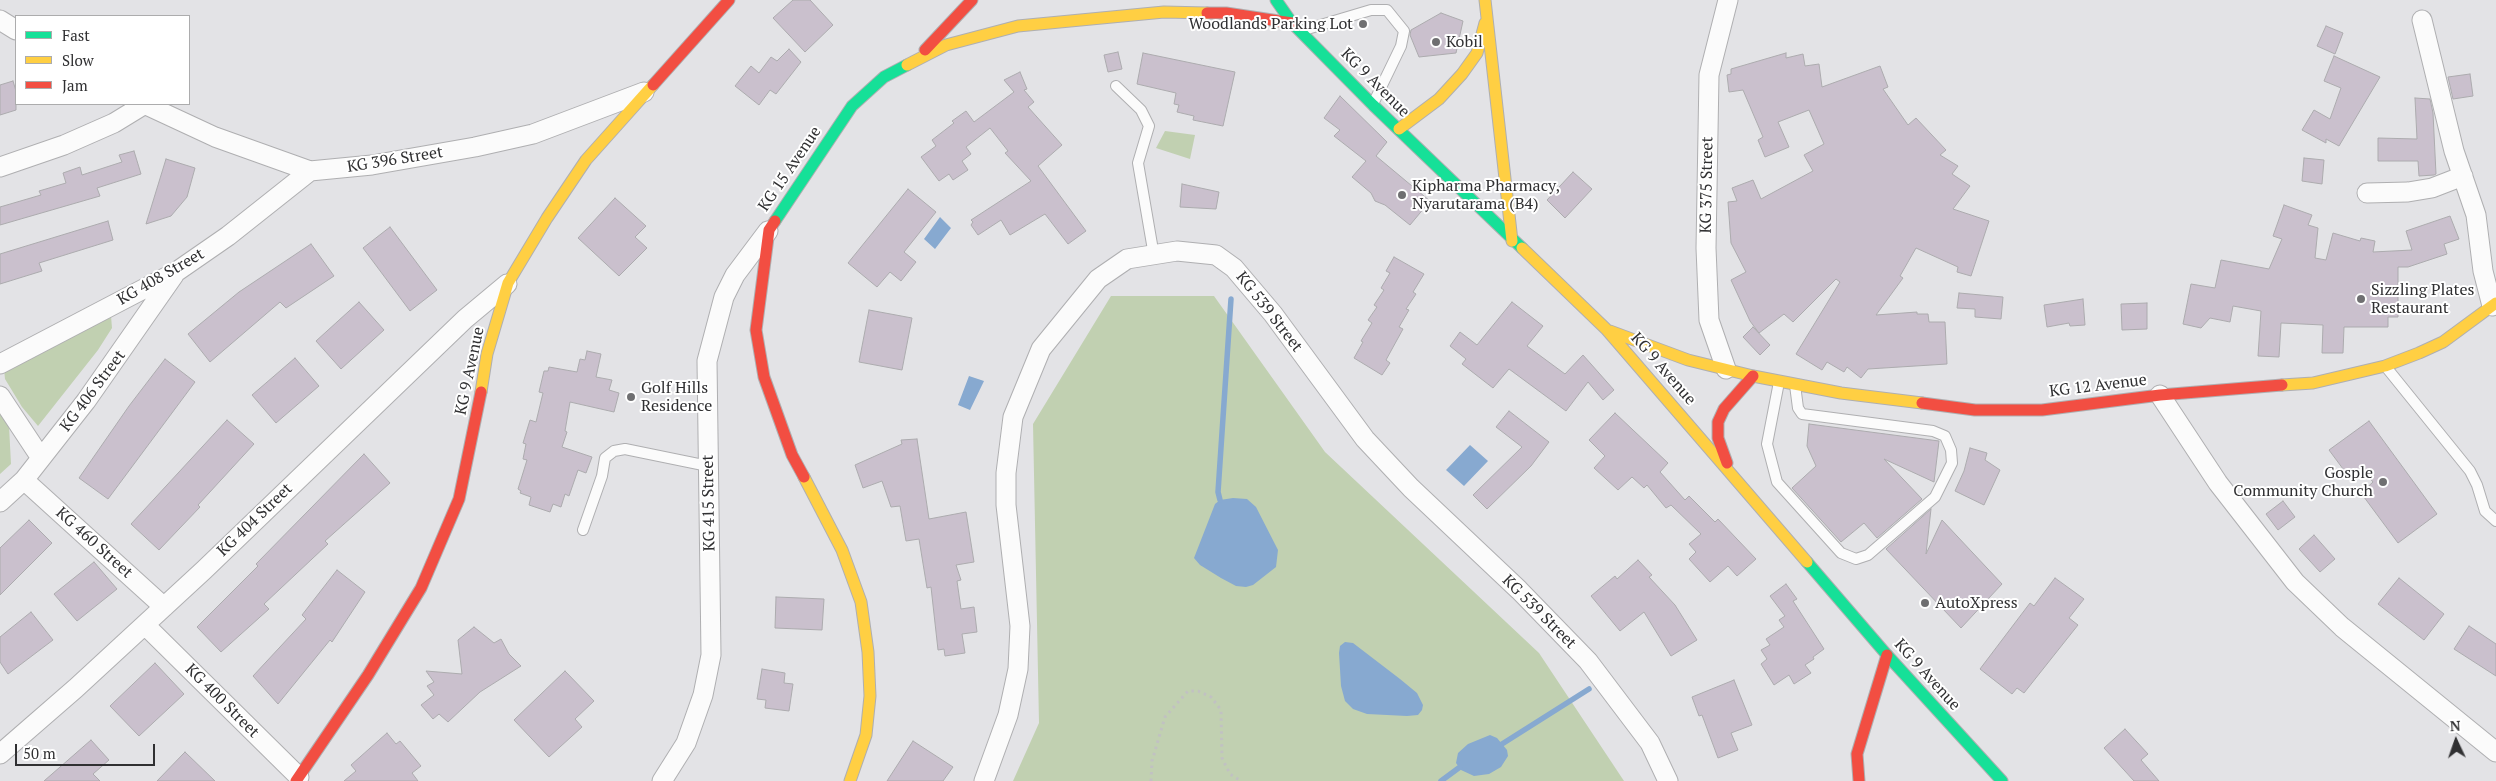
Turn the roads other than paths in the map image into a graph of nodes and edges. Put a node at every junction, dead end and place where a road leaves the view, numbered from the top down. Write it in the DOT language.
graph roads {
  1 [pos="729,0"];
  2 [pos="972,0"];
  3 [pos="1276,0"];
  4 [pos="1485,0"];
  5 [pos="1728,0"];
  6 [pos="1487,14"];
  7 [pos="0,20"];
  8 [pos="2422,20"];
  9 [pos="1297,27"];
  10 [pos="15,29"];
  11 [pos="914,60"];
  12 [pos="1116,86"];
  13 [pos="649,90"];
  14 [pos="142,105"];
  15 [pos="146,105"];
  16 [pos="1373,105"];
  17 [pos="1399,129"];
  18 [pos="0,166"];
  19 [pos="310,172"];
  20 [pos="2462,176"];
  21 [pos="2367,193"];
  22 [pos="769,230"];
  23 [pos="1512,241"];
  24 [pos="1154,256"];
  25 [pos="176,272"];
  26 [pos="508,283"];
  27 [pos="2494,305"];
  28 [pos="1606,329"];
  29 [pos="1688,360"];
  30 [pos="0,364"];
  31 [pos="2386,366"];
  32 [pos="1675,369"];
  33 [pos="1726,369"];
  34 [pos="1753,376"];
  35 [pos="1779,381"];
  36 [pos="1794,384"];
  37 [pos="2160,395"];
  38 [pos="0,396"];
  39 [pos="41,458"];
  40 [pos="708,466"];
  41 [pos="1730,472"];
  42 [pos="24,480"];
  43 [pos="0,502"];
  44 [pos="2496,521"];
  45 [pos="583,530"];
  46 [pos="164,607"];
  47 [pos="145,625"];
  48 [pos="1887,655"];
  49 [pos="2496,752"];
  50 [pos="0,754"];
  51 [pos="297,779"];
  52 [pos="662,781"];
  53 [pos="850,781"];
  54 [pos="984,781"];
  55 [pos="1668,781"];
  56 [pos="1859,781"];
  57 [pos="2002,781"];
  1 -- 13 [label="main road, KG 9 Avenue"];
  2 -- 11 [label="main road"];
  3 -- 9 [label="main road, KG 9 Avenue"];
  4 -- 6 [label="main road"];
  5 -- 33 [label="street, KG 375 Street"];
  6 -- 17 [label="main road"];
  6 -- 23 [label="main road"];
  7 -- 10 [label="street"];
  8 -- 20 [label="street"];
  9 -- 11 [label="main road, KG 15 Avenue"];
  9 -- 16 [label="main road, KG 9 Avenue"];
  9 -- 16 [label="lane"];
  11 -- 22 [label="main road, KG 15 Avenue"];
  12 -- 24 [label="lane"];
  13 -- 19 [label="street, KG 396 Street"];
  13 -- 26 [label="main road, KG 9 Avenue"];
  14 -- 18 [label="street"];
  15 -- 19 [label="street, KG 396 Street"];
  16 -- 17 [label="main road, KG 9 Avenue"];
  17 -- 23 [label="main road, KG 9 Avenue"];
  19 -- 25 [label="street, KG 408 Street"];
  20 -- 21 [label="street"];
  20 -- 27 [label="street"];
  22 -- 40 [label="street, KG 415 Street"];
  22 -- 53 [label="main road, KG 15 Avenue"];
  23 -- 28 [label="main road, KG 9 Avenue"];
  24 -- 54 [label="street, KG 539 Street"];
  24 -- 55 [label="street, KG 539 Street"];
  25 -- 30 [label="street, KG 408 Street"];
  25 -- 39 [label="street, KG 406 Street"];
  26 -- 46 [label="street, KG 404 Street"];
  26 -- 51 [label="main road, KG 9 Avenue"];
  27 -- 31 [label="main road, KG 12 Avenue"];
  28 -- 29 [label="main road, KG 12 Avenue"];
  28 -- 41 [label="main road, KG 9 Avenue"];
  29 -- 32 [label="main road"];
  29 -- 33 [label="main road, KG 12 Avenue"];
  31 -- 37 [label="main road, KG 12 Avenue"];
  31 -- 44 [label="lane"];
  33 -- 34 [label="main road, KG 12 Avenue"];
  34 -- 35 [label="main road, KG 12 Avenue"];
  34 -- 41 [label="main road"];
  35 -- 36 [label="main road, KG 12 Avenue"];
  35 -- 36 [label="lane"];
  36 -- 37 [label="main road, KG 12 Avenue"];
  37 -- 49 [label="street"];
  38 -- 39 [label="street"];
  39 -- 42 [label="street, KG 406 Street"];
  40 -- 45 [label="lane"];
  40 -- 52 [label="street, KG 415 Street"];
  41 -- 48 [label="main road, KG 9 Avenue"];
  42 -- 43 [label="street, KG 406 Street"];
  42 -- 46 [label="street, KG 460 Street"];
  46 -- 47 [label="street, KG 404 Street"];
  47 -- 50 [label="street, KG 404 Street"];
  47 -- 51 [label="street, KG 400 Street"];
  48 -- 56 [label="main road"];
  48 -- 57 [label="main road, KG 9 Avenue"];
}
